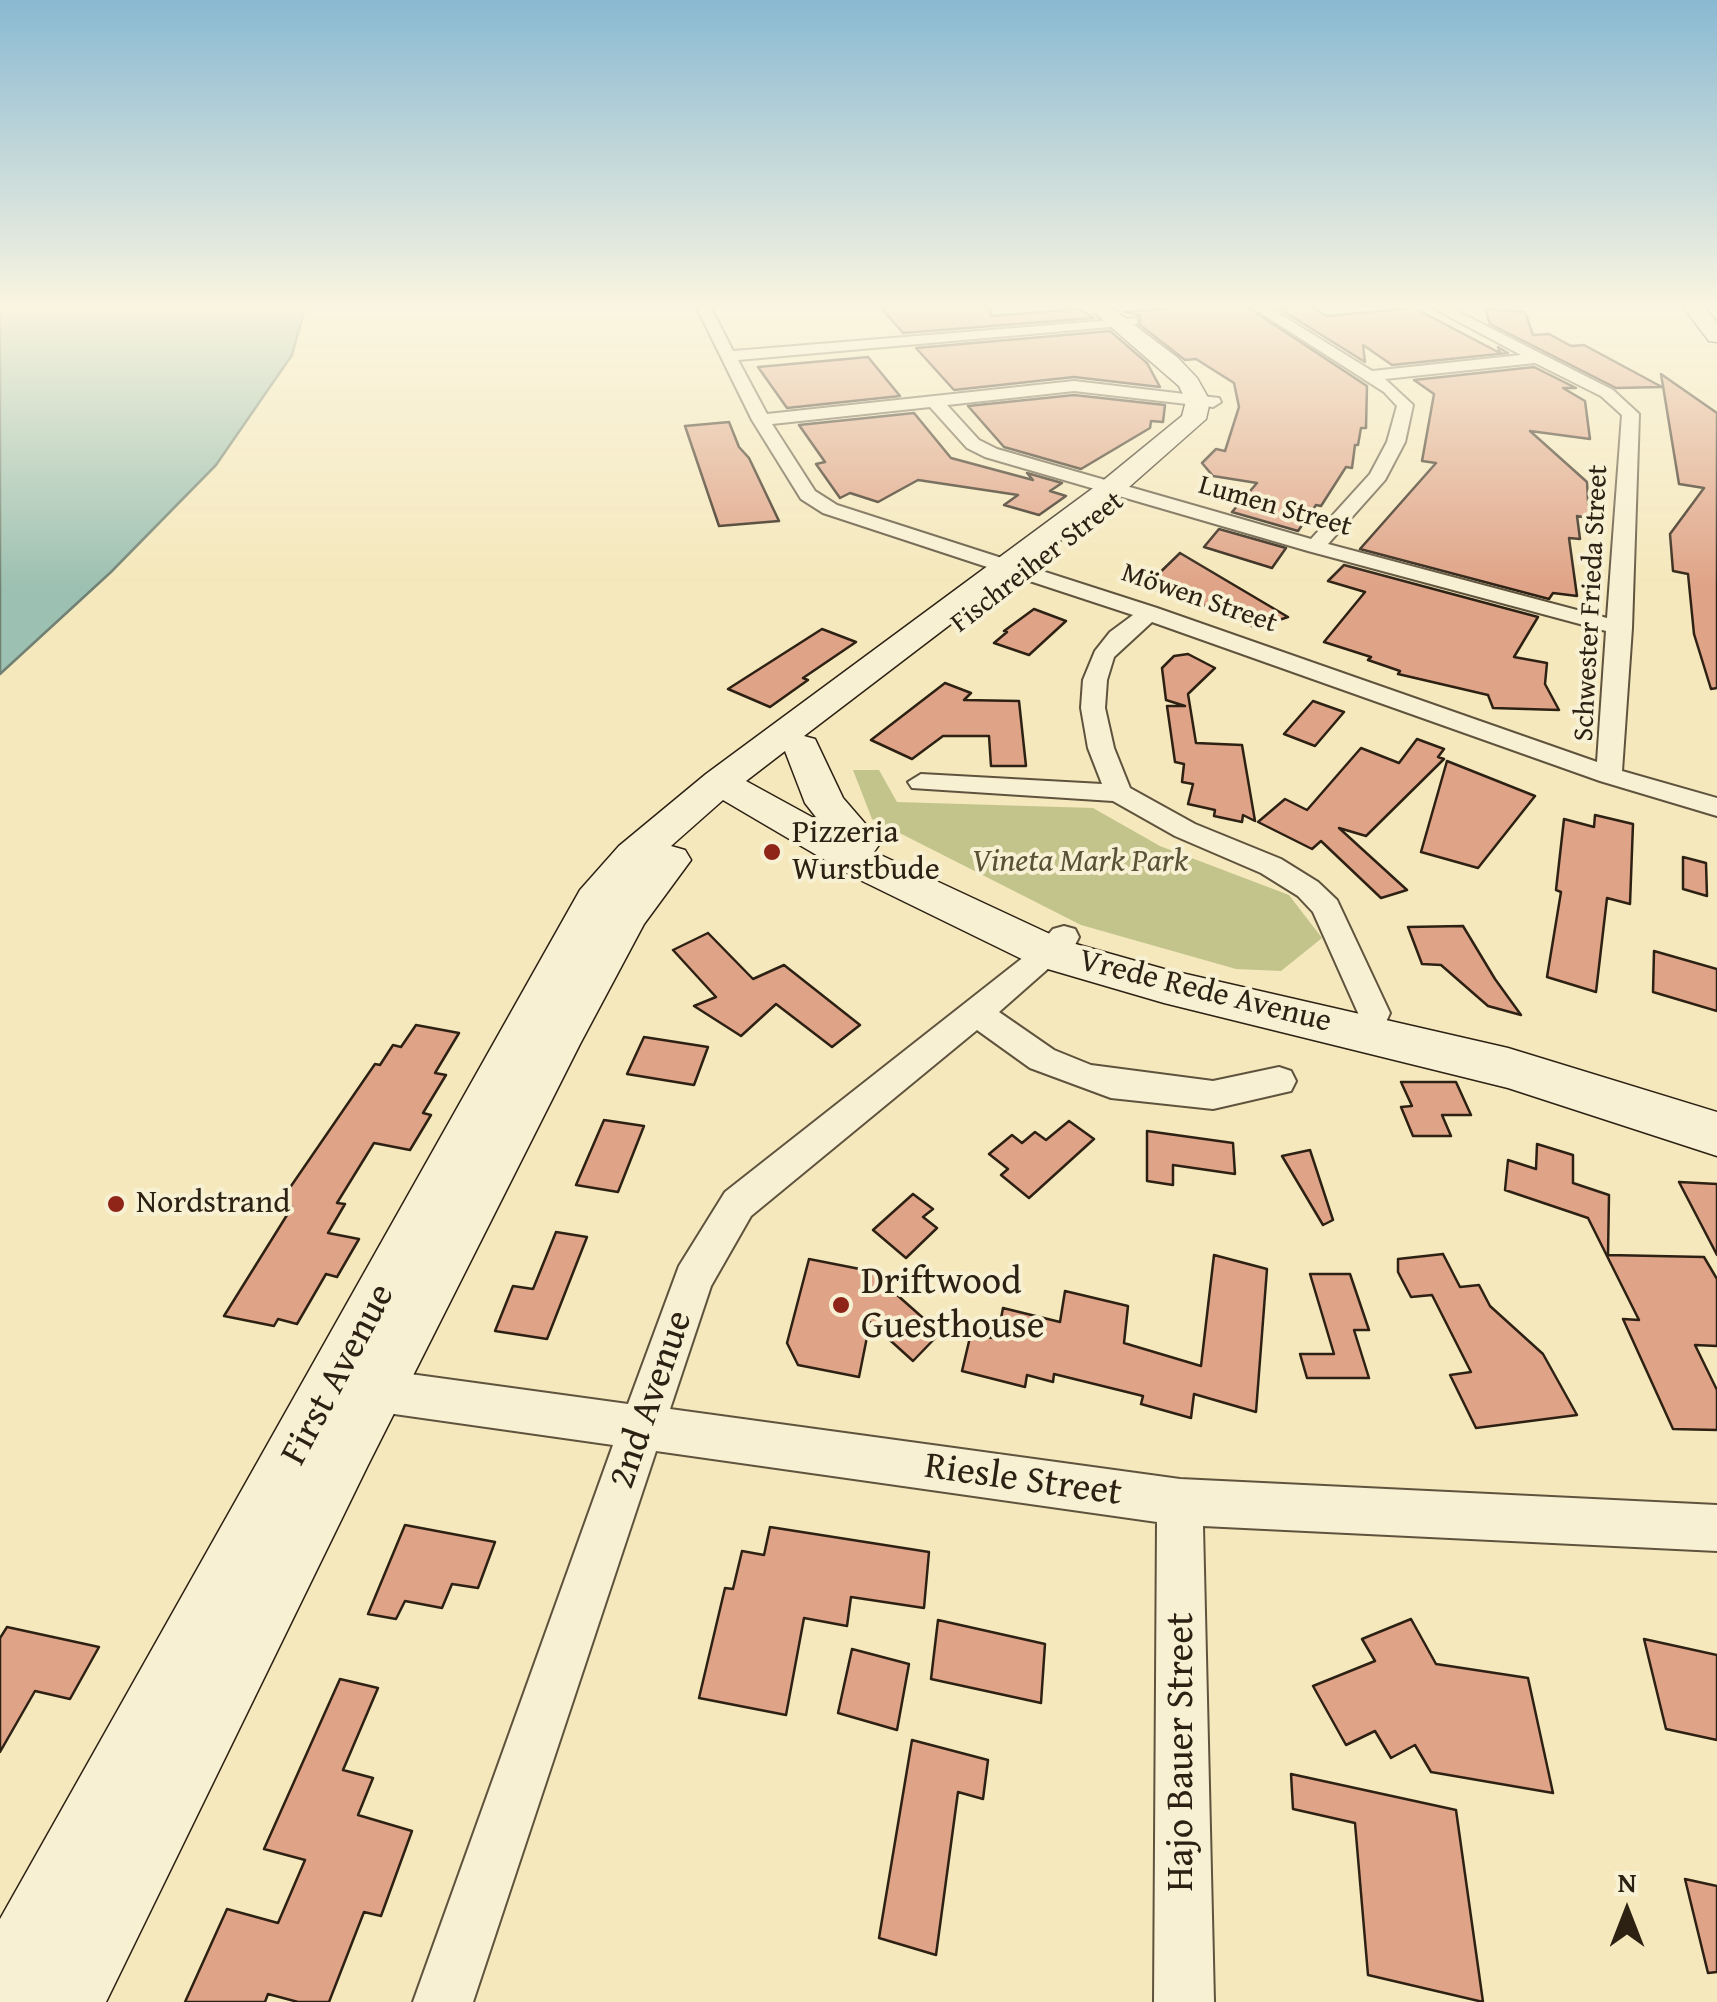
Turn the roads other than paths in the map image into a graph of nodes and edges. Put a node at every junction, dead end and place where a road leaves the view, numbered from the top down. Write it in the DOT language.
graph roads {
  1 [pos="751,401"];
  2 [pos="930,401"];
  3 [pos="934,401"];
  4 [pos="1206,401"];
  5 [pos="1402,401"];
  6 [pos="1620,401"];
  7 [pos="761,420"];
  8 [pos="1119,491"];
  9 [pos="1315,548"];
  10 [pos="1017,570"];
  11 [pos="1149,613"];
  12 [pos="1621,628"];
  13 [pos="802,747"];
  14 [pos="1609,775"];
  15 [pos="737,781"];
  16 [pos="921,782"];
  17 [pos="1119,793"];
  18 [pos="1717,807"];
  19 [pos="860,842"];
  20 [pos="1057,944"];
  21 [pos="976,1012"];
  22 [pos="1374,1012"];
  23 [pos="1279,1081"];
  24 [pos="1717,1105"];
  25 [pos="1717,1134"];
  26 [pos="354,1387"];
  27 [pos="642,1428"];
  28 [pos="1180,1502"];
  29 [pos="1717,1528"];
  30 [pos="1,2002"];
  31 [pos="60,2002"];
  32 [pos="443,2002"];
  33 [pos="1184,2002"];
  1 -- 7 [label="street, Möwen Street"];
  2 -- 7 [label="street"];
  3 -- 8 [label="street, Lumen Street"];
  4 -- 8 [label="street, Fischreiher Street"];
  5 -- 9 [label="street"];
  6 -- 12 [label="street, Schwester Frieda Street"];
  7 -- 10 [label="street, Möwen Street"];
  8 -- 9 [label="street, Lumen Street"];
  8 -- 10 [label="street, Fischreiher Street"];
  9 -- 12 [label="street, Lumen Street"];
  10 -- 11 [label="street, Möwen Street"];
  10 -- 13 [label="street, Fischreiher Street"];
  10 -- 15 [label="street, Fischreiher Street"];
  11 -- 14 [label="street, Möwen Street"];
  11 -- 17 [label="street"];
  12 -- 14 [label="street, Schwester Frieda Street"];
  13 -- 15 [label="street, Fischreiher Street"];
  13 -- 19 [label="street"];
  14 -- 18 [label="street, Möwen Street"];
  15 -- 19 [label="street, Vrede Rede Avenue"];
  15 -- 20 [label="street, Vrede Rede Avenue"];
  15 -- 26 [label="street, First Avenue"];
  16 -- 17 [label="street"];
  17 -- 22 [label="street"];
  19 -- 20 [label="street, Vrede Rede Avenue"];
  20 -- 21 [label="street, 2nd Avenue"];
  20 -- 22 [label="street, Vrede Rede Avenue"];
  20 -- 25 [label="street, Vrede Rede Avenue"];
  21 -- 23 [label="street"];
  21 -- 27 [label="street, 2nd Avenue"];
  22 -- 24 [label="street, Vrede Rede Avenue"];
  26 -- 27 [label="street, Riesle Street"];
  26 -- 30 [label="street, First Avenue"];
  26 -- 31 [label="street, First Avenue"];
  27 -- 28 [label="street, Riesle Street"];
  27 -- 32 [label="street, 2nd Avenue"];
  28 -- 29 [label="street, Riesle Street"];
  28 -- 33 [label="street, Hajo Bauer Street"];
}
